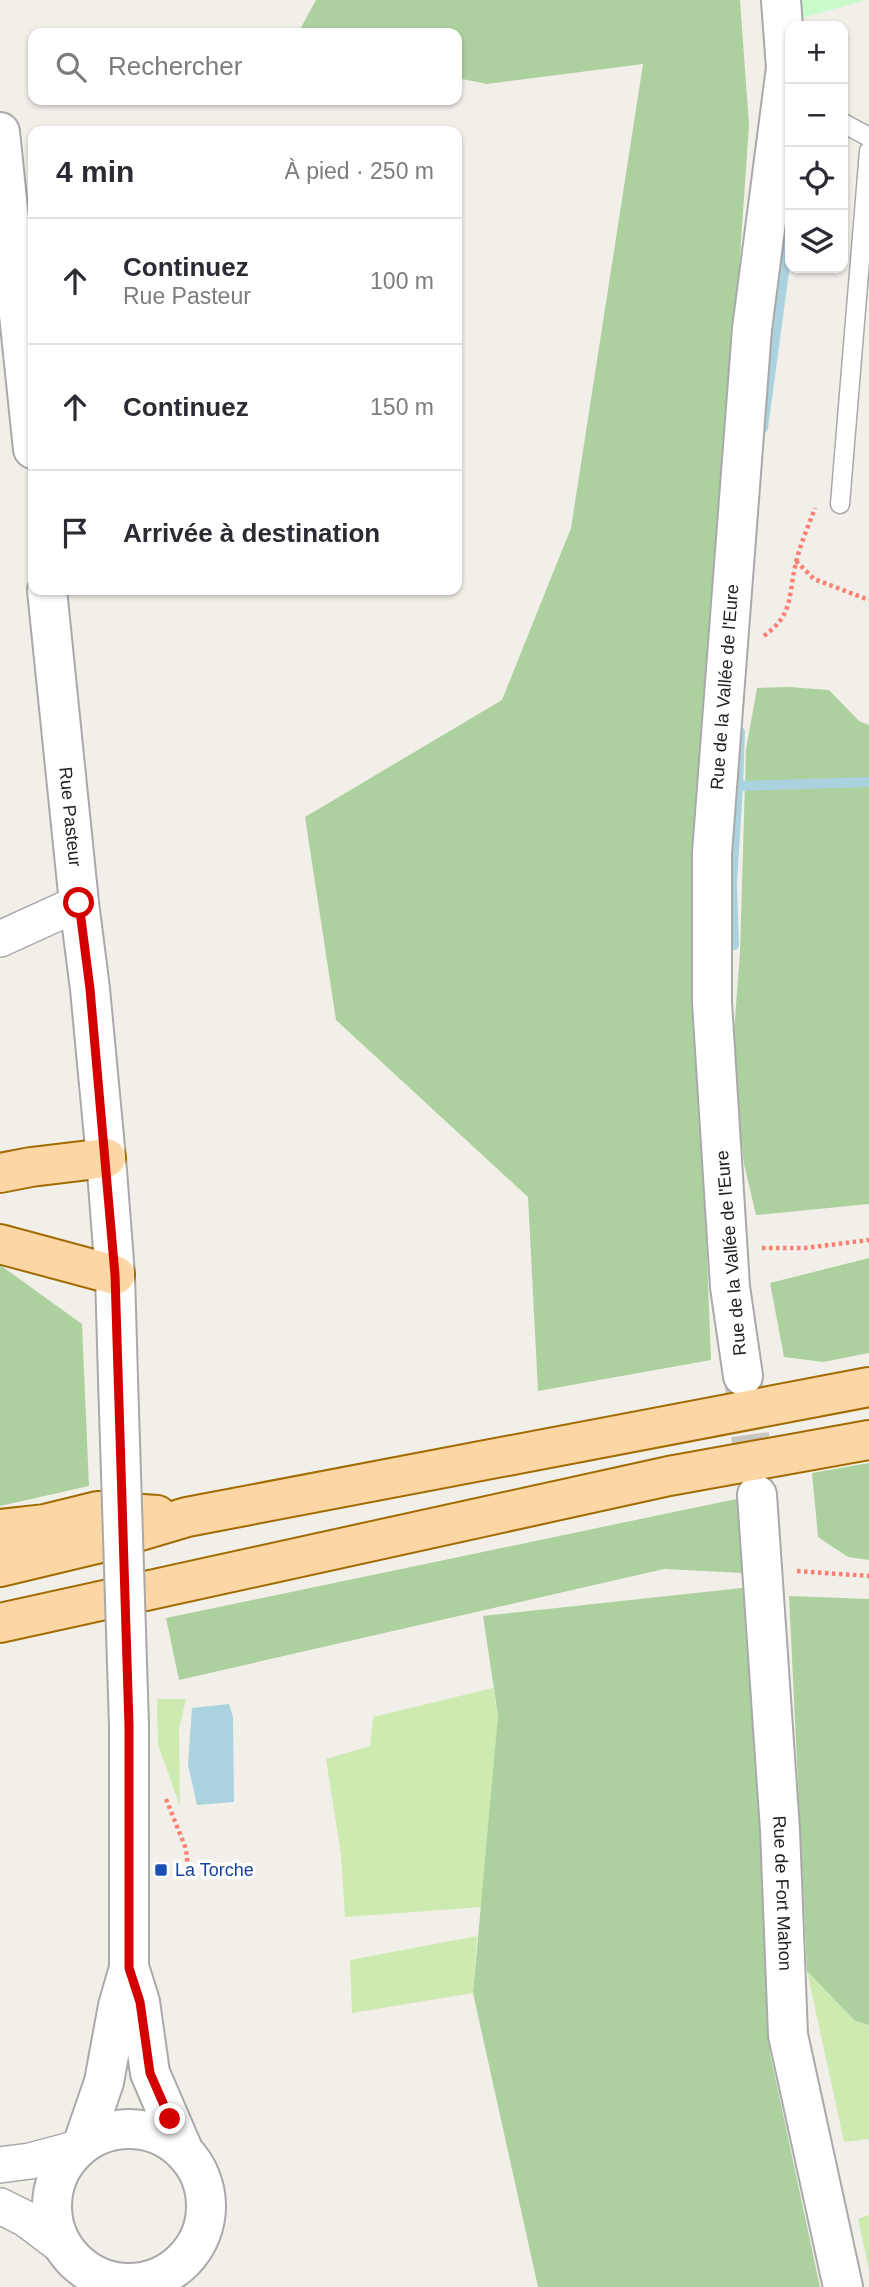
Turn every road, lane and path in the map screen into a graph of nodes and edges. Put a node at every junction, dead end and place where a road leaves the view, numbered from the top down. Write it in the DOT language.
graph roads {
  1 [pos="780,0"];
  2 [pos="787,84"];
  3 [pos="785,106"];
  4 [pos="848,126"];
  5 [pos="0,132"];
  6 [pos="869,137"];
  7 [pos="869,151"];
  8 [pos="28,401"];
  9 [pos="840,504"];
  10 [pos="796,561"];
  11 [pos="48,595"];
  12 [pos="869,600"];
  13 [pos="79,903"];
  14 [pos="0,939"];
  15 [pos="106,1158"];
  16 [pos="0,1173"];
  17 [pos="869,1240"];
  18 [pos="727,1241"];
  19 [pos="0,1244"];
  20 [pos="115,1275"];
  21 [pos="743,1376"];
  22 [pos="869,1388"];
  23 [pos="869,1440"];
  24 [pos="757,1495"];
  25 [pos="187,1517"];
  26 [pos="0,1529"];
  27 [pos="0,1567"];
  28 [pos="792,1570"];
  29 [pos="869,1576"];
  30 [pos="0,1623"];
  31 [pos="129,1968"];
  32 [pos="79,2146"];
  33 [pos="184,2152"];
  34 [pos="0,2165"];
  35 [pos="0,2206"];
  36 [pos="70,2264"];
  37 [pos="163,2280"];
  38 [pos="842,2287"];
  1 -- 2 [label="street, Rue de la Vallée de l'Eure"];
  3 -- 18 [label="street, Rue de la Vallée de l'Eure"];
  4 -- 6 [label="lane"];
  5 -- 8 [label="street"];
  7 -- 9 [label="lane"];
  10 -- 12 [label="path"];
  11 -- 13 [label="street, Rue Pasteur"];
  13 -- 14 [label="street"];
  13 -- 15 [label="street, Rue Pasteur"];
  15 -- 16 [label="main road"];
  15 -- 20 [label="street, Rue Pasteur"];
  17 -- 18 [label="path"];
  18 -- 21 [label="street, Rue de la Vallée de l'Eure"];
  19 -- 20 [label="main road"];
  20 -- 31 [label="street, Rue Pasteur, bridge"];
  22 -- 25 [label="main road"];
  23 -- 30 [label="main road"];
  24 -- 38 [label="street, Rue de Fort Mahon"];
  25 -- 26 [label="main road"];
  25 -- 27 [label="main road"];
  28 -- 29 [label="path"];
  31 -- 32 [label="street"];
  31 -- 33 [label="street"];
  32 -- 33 [label="street"];
  32 -- 34 [label="street"];
  32 -- 36 [label="street"];
  33 -- 37 [label="street"];
  35 -- 36 [label="street"];
  36 -- 37 [label="street"];
}
